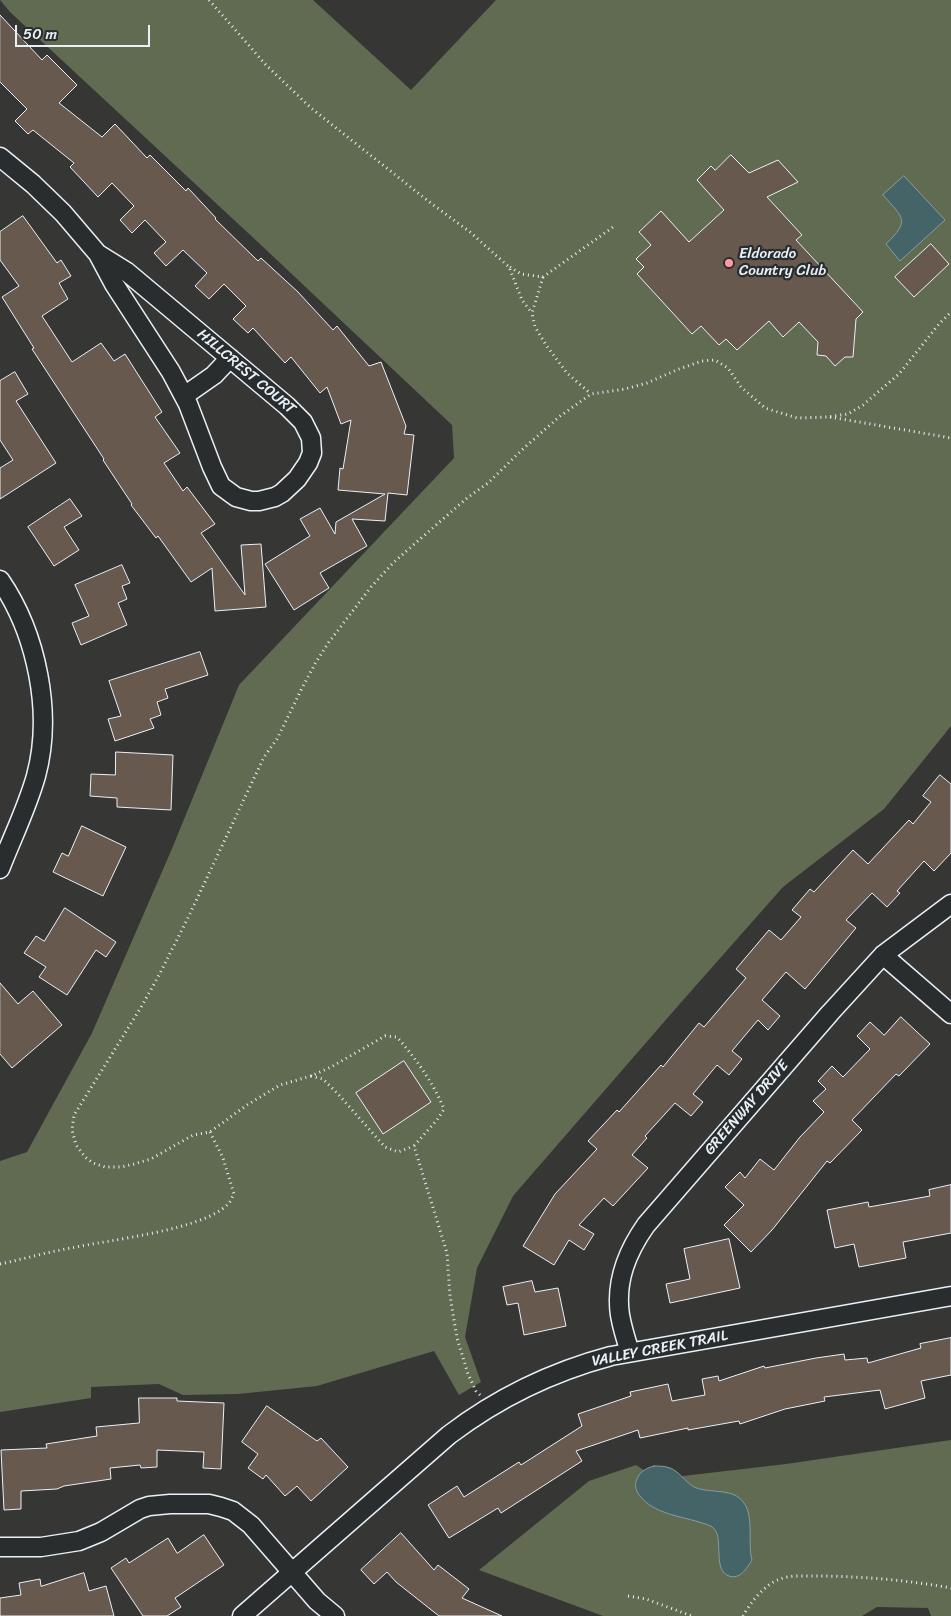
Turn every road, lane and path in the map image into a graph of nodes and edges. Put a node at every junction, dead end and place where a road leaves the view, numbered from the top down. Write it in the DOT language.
graph roads {
  1 [pos="210,0"];
  2 [pos="0,158"];
  3 [pos="616,225"];
  4 [pos="98,254"];
  5 [pos="509,266"];
  6 [pos="543,277"];
  7 [pos="951,312"];
  8 [pos="532,313"];
  9 [pos="230,358"];
  10 [pos="591,394"];
  11 [pos="184,396"];
  12 [pos="827,417"];
  13 [pos="951,438"];
  14 [pos="0,580"];
  15 [pos="0,869"];
  16 [pos="951,904"];
  17 [pos="883,955"];
  18 [pos="951,1014"];
  19 [pos="311,1076"];
  20 [pos="210,1132"];
  21 [pos="414,1146"];
  22 [pos="0,1264"];
  23 [pos="951,1296"];
  24 [pos="630,1352"];
  25 [pos="492,1405"];
  26 [pos="0,1547"];
  27 [pos="292,1573"];
  28 [pos="951,1588"];
  29 [pos="628,1596"];
  30 [pos="242,1616"];
  31 [pos="335,1616"];
  32 [pos="692,1616"];
  33 [pos="743,1616"];
  1 -- 5 [label="path"];
  2 -- 4 [label="street, HILLCREST COURT"];
  3 -- 6 [label="path"];
  4 -- 9 [label="street, HILLCREST COURT"];
  4 -- 11 [label="street, HILLCREST COURT"];
  5 -- 6 [label="path"];
  5 -- 8 [label="path"];
  6 -- 8 [label="path"];
  7 -- 12 [label="path"];
  8 -- 10 [label="path"];
  9 -- 11 [label="street"];
  9 -- 11 [label="street, HILLCREST COURT"];
  10 -- 12 [label="path"];
  10 -- 20 [label="path"];
  12 -- 13 [label="path"];
  14 -- 15 [label="street"];
  16 -- 17 [label="street, GREENWAY DRIVE"];
  17 -- 18 [label="street"];
  17 -- 24 [label="street, GREENWAY DRIVE"];
  19 -- 20 [label="path"];
  19 -- 21 [label="path"];
  19 -- 21 [label="path"];
  20 -- 22 [label="path"];
  21 -- 25 [label="path"];
  23 -- 24 [label="street, VALLEY CREEK TRAIL"];
  24 -- 25 [label="street, VALLEY CREEK TRAIL"];
  25 -- 27 [label="street, VALLEY CREEK TRAIL"];
  26 -- 27 [label="street"];
  27 -- 30 [label="street, VALLEY CREEK TRAIL"];
  27 -- 31 [label="street"];
  28 -- 33 [label="path"];
  29 -- 32 [label="path"];
}
